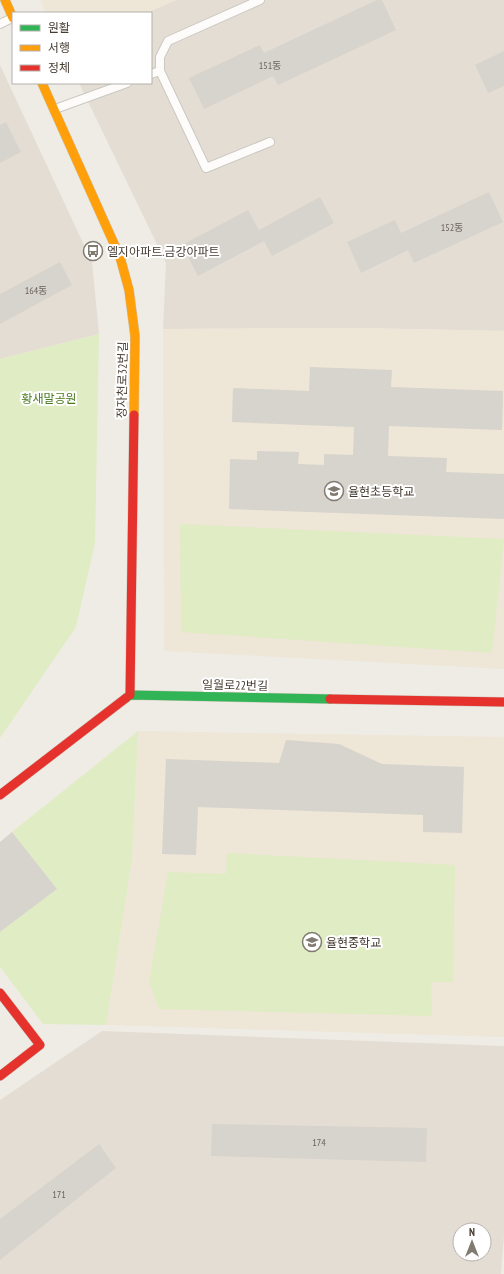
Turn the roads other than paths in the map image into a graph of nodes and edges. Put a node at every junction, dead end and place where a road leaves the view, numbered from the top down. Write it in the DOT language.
graph roads {
  1 [pos="5,0"];
  2 [pos="260,0"];
  3 [pos="12,15"];
  4 [pos="12,18"];
  5 [pos="0,24"];
  6 [pos="160,71"];
  7 [pos="152,74"];
  8 [pos="42,84"];
  9 [pos="124,84"];
  10 [pos="54,109"];
  11 [pos="270,142"];
  12 [pos="130,696"];
  13 [pos="504,702"];
  14 [pos="0,795"];
  15 [pos="0,993"];
  16 [pos="0,1076"];
  1 -- 3 [label="street"];
  2 -- 6 [label="lane"];
  4 -- 5 [label="lane"];
  6 -- 7 [label="lane"];
  6 -- 11 [label="lane"];
  8 -- 10 [label="street, 정자천로32번길"];
  9 -- 10 [label="lane"];
  10 -- 12 [label="street, 정자천로32번길"];
  12 -- 13 [label="street, 일월로22번길"];
  12 -- 14 [label="street"];
  15 -- 16 [label="street"];
}
